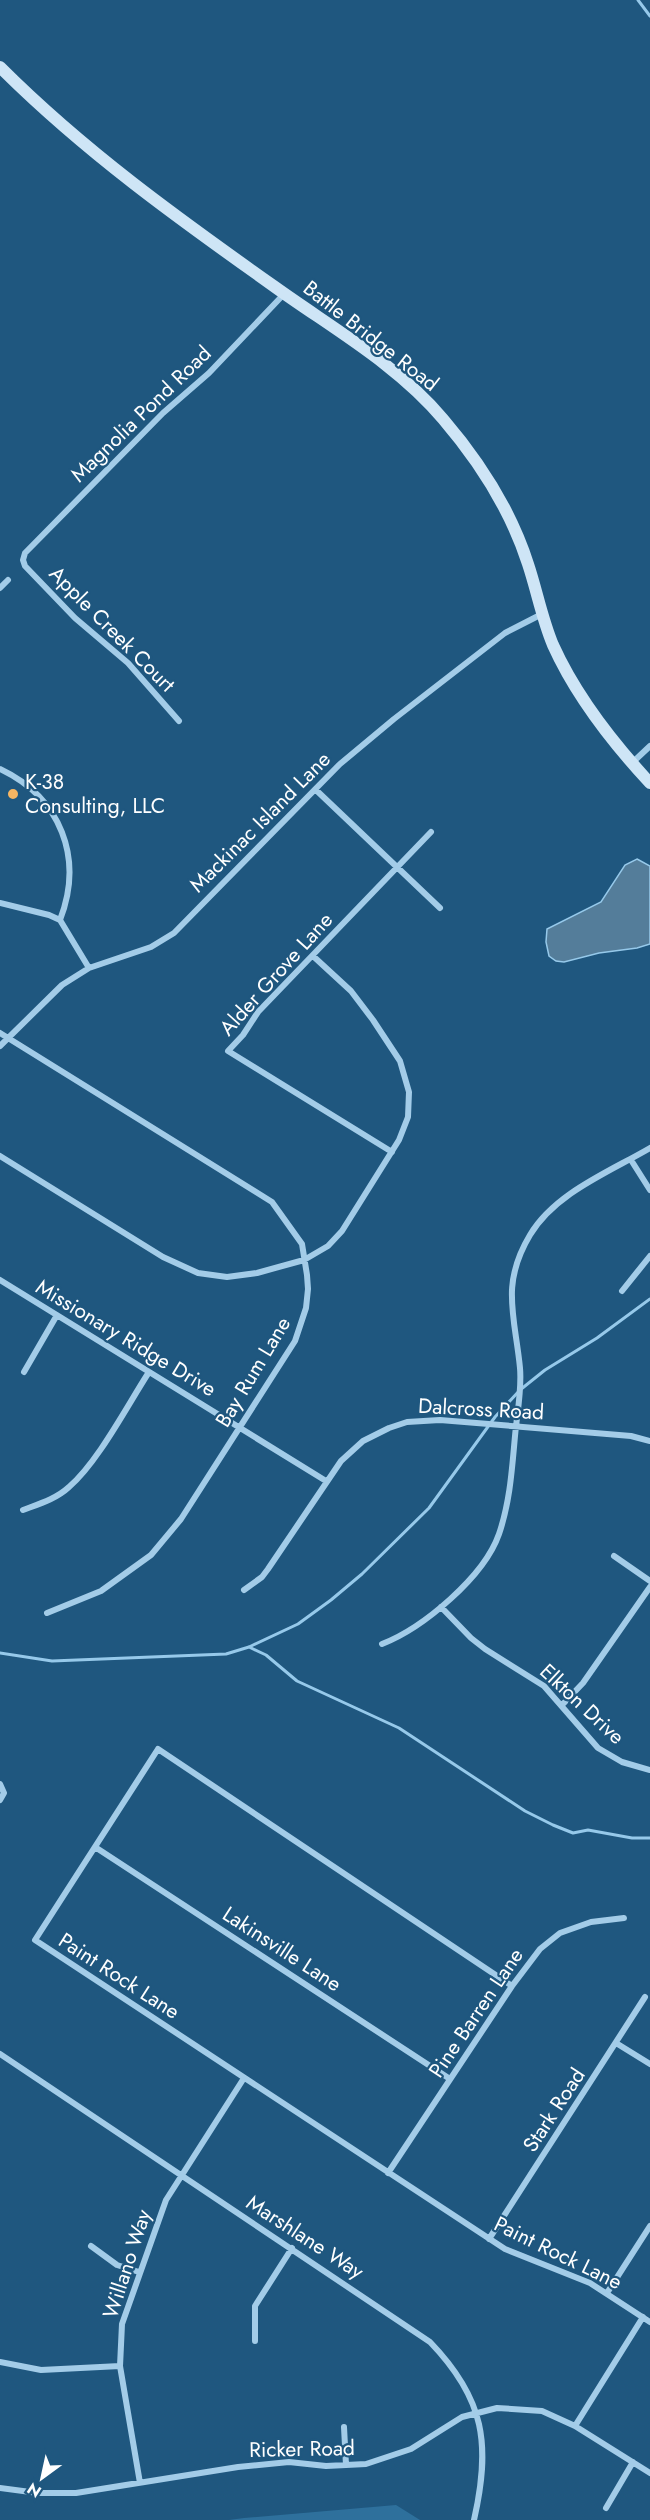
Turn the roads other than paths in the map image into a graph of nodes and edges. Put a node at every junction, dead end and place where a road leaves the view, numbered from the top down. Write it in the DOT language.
graph roads {
  1 [pos="0,67"];
  2 [pos="284,294"];
  3 [pos="23,560"];
  4 [pos="8,580"];
  5 [pos="0,588"];
  6 [pos="542,614"];
  7 [pos="179,721"];
  8 [pos="650,746"];
  9 [pos="632,763"];
  10 [pos="0,769"];
  11 [pos="650,783"];
  12 [pos="315,790"];
  13 [pos="431,832"];
  14 [pos="398,867"];
  15 [pos="0,903"];
  16 [pos="440,908"];
  17 [pos="60,920"];
  18 [pos="313,956"];
  19 [pos="89,968"];
  20 [pos="0,1033"];
  21 [pos="8,1038"];
  22 [pos="0,1046"];
  23 [pos="650,1149"];
  24 [pos="392,1152"];
  25 [pos="0,1156"];
  26 [pos="631,1160"];
  27 [pos="650,1190"];
  28 [pos="650,1256"];
  29 [pos="304,1260"];
  30 [pos="0,1280"];
  31 [pos="622,1291"];
  32 [pos="57,1315"];
  33 [pos="24,1372"];
  34 [pos="149,1372"];
  35 [pos="240,1426"];
  36 [pos="516,1426"];
  37 [pos="650,1441"];
  38 [pos="326,1481"];
  39 [pos="23,1510"];
  40 [pos="614,1556"];
  41 [pos="650,1581"];
  42 [pos="650,1587"];
  43 [pos="244,1590"];
  44 [pos="441,1608"];
  45 [pos="47,1613"];
  46 [pos="382,1644"];
  47 [pos="562,1705"];
  48 [pos="650,1770"];
  49 [pos="0,1784"];
  50 [pos="0,1800"];
  51 [pos="95,1847"];
  52 [pos="624,1918"];
  53 [pos="512,1986"];
  54 [pos="645,1998"];
  55 [pos="616,2043"];
  56 [pos="0,2054"];
  57 [pos="650,2064"];
  58 [pos="244,2078"];
  59 [pos="450,2079"];
  60 [pos="388,2172"];
  61 [pos="181,2175"];
  62 [pos="650,2226"];
  63 [pos="489,2239"];
  64 [pos="91,2246"];
  65 [pos="292,2248"];
  66 [pos="139,2272"];
  67 [pos="607,2293"];
  68 [pos="643,2317"];
  69 [pos="650,2322"];
  70 [pos="255,2341"];
  71 [pos="0,2362"];
  72 [pos="120,2366"];
  73 [pos="477,2412"];
  74 [pos="575,2426"];
  75 [pos="344,2427"];
  76 [pos="633,2462"];
  77 [pos="346,2465"];
  78 [pos="650,2473"];
  79 [pos="140,2483"];
  80 [pos="0,2488"];
  81 [pos="606,2508"];
  82 [pos="474,2520"];
  1 -- 2 [label="street, Battle Bridge Road"];
  2 -- 3 [label="street, Magnolia Pond Road"];
  2 -- 6 [label="street, Battle Bridge Road"];
  3 -- 7 [label="street, Apple Creek Court"];
  4 -- 5 [label="street"];
  6 -- 9 [label="street, Battle Bridge Road"];
  6 -- 12 [label="street, Mackinac Island Lane"];
  8 -- 9 [label="street"];
  9 -- 11 [label="street, Battle Bridge Road"];
  10 -- 17 [label="street"];
  12 -- 14 [label="street"];
  12 -- 19 [label="street, Mackinac Island Lane"];
  13 -- 14 [label="street, Alder Grove Lane"];
  14 -- 16 [label="street"];
  14 -- 18 [label="street, Alder Grove Lane"];
  15 -- 17 [label="street"];
  17 -- 19 [label="street"];
  18 -- 24 [label="street"];
  18 -- 24 [label="street, Alder Grove Lane"];
  19 -- 21 [label="street, Mackinac Island Lane"];
  20 -- 21 [label="street, Bay Rum Lane"];
  21 -- 22 [label="street, Mackinac Island Lane"];
  21 -- 29 [label="street, Bay Rum Lane"];
  23 -- 26 [label="street"];
  24 -- 29 [label="street"];
  25 -- 29 [label="street"];
  26 -- 27 [label="street"];
  26 -- 36 [label="street"];
  28 -- 31 [label="street"];
  29 -- 35 [label="street, Bay Rum Lane"];
  30 -- 32 [label="street, Missionary Ridge Drive"];
  32 -- 33 [label="street"];
  32 -- 34 [label="street, Missionary Ridge Drive"];
  34 -- 35 [label="street, Missionary Ridge Drive"];
  34 -- 39 [label="street"];
  35 -- 38 [label="street, Missionary Ridge Drive"];
  35 -- 45 [label="street, Bay Rum Lane"];
  36 -- 37 [label="street, Dalcross Road"];
  36 -- 38 [label="street, Dalcross Road"];
  36 -- 44 [label="street"];
  38 -- 43 [label="street, Dalcross Road"];
  40 -- 41 [label="street"];
  42 -- 47 [label="street"];
  44 -- 46 [label="street"];
  44 -- 47 [label="street, Elkton Drive"];
  47 -- 48 [label="street, Elkton Drive"];
  49 -- 50 [label="street"];
  51 -- 53 [label="street, Paint Rock Lane"];
  51 -- 58 [label="street, Paint Rock Lane"];
  51 -- 59 [label="street, Lakinsville Lane"];
  52 -- 53 [label="street, Pine Barren Lane"];
  53 -- 59 [label="street, Pine Barren Lane"];
  54 -- 55 [label="street, Stark Road"];
  55 -- 57 [label="street"];
  55 -- 63 [label="street, Stark Road"];
  56 -- 61 [label="street, Marshlane Way"];
  58 -- 60 [label="street, Paint Rock Lane"];
  58 -- 61 [label="street, Willano Way"];
  59 -- 60 [label="street, Pine Barren Lane"];
  60 -- 63 [label="street, Paint Rock Lane"];
  61 -- 65 [label="street, Marshlane Way"];
  61 -- 66 [label="street, Willano Way"];
  62 -- 67 [label="street"];
  63 -- 67 [label="street, Paint Rock Lane"];
  64 -- 66 [label="street"];
  65 -- 70 [label="street"];
  65 -- 73 [label="street, Marshlane Way"];
  66 -- 72 [label="street, Willano Way"];
  67 -- 68 [label="street, Paint Rock Lane"];
  68 -- 69 [label="street, Paint Rock Lane"];
  68 -- 74 [label="street"];
  71 -- 72 [label="street"];
  72 -- 79 [label="street, Willano Way"];
  73 -- 74 [label="street, Ricker Road"];
  73 -- 77 [label="street, Ricker Road"];
  73 -- 82 [label="street, Marshlane Way"];
  74 -- 76 [label="street, Ricker Road"];
  75 -- 77 [label="street"];
  76 -- 78 [label="street, Ricker Road"];
  76 -- 81 [label="street"];
  77 -- 79 [label="street, Ricker Road"];
  79 -- 80 [label="street, Ricker Road"];
}
